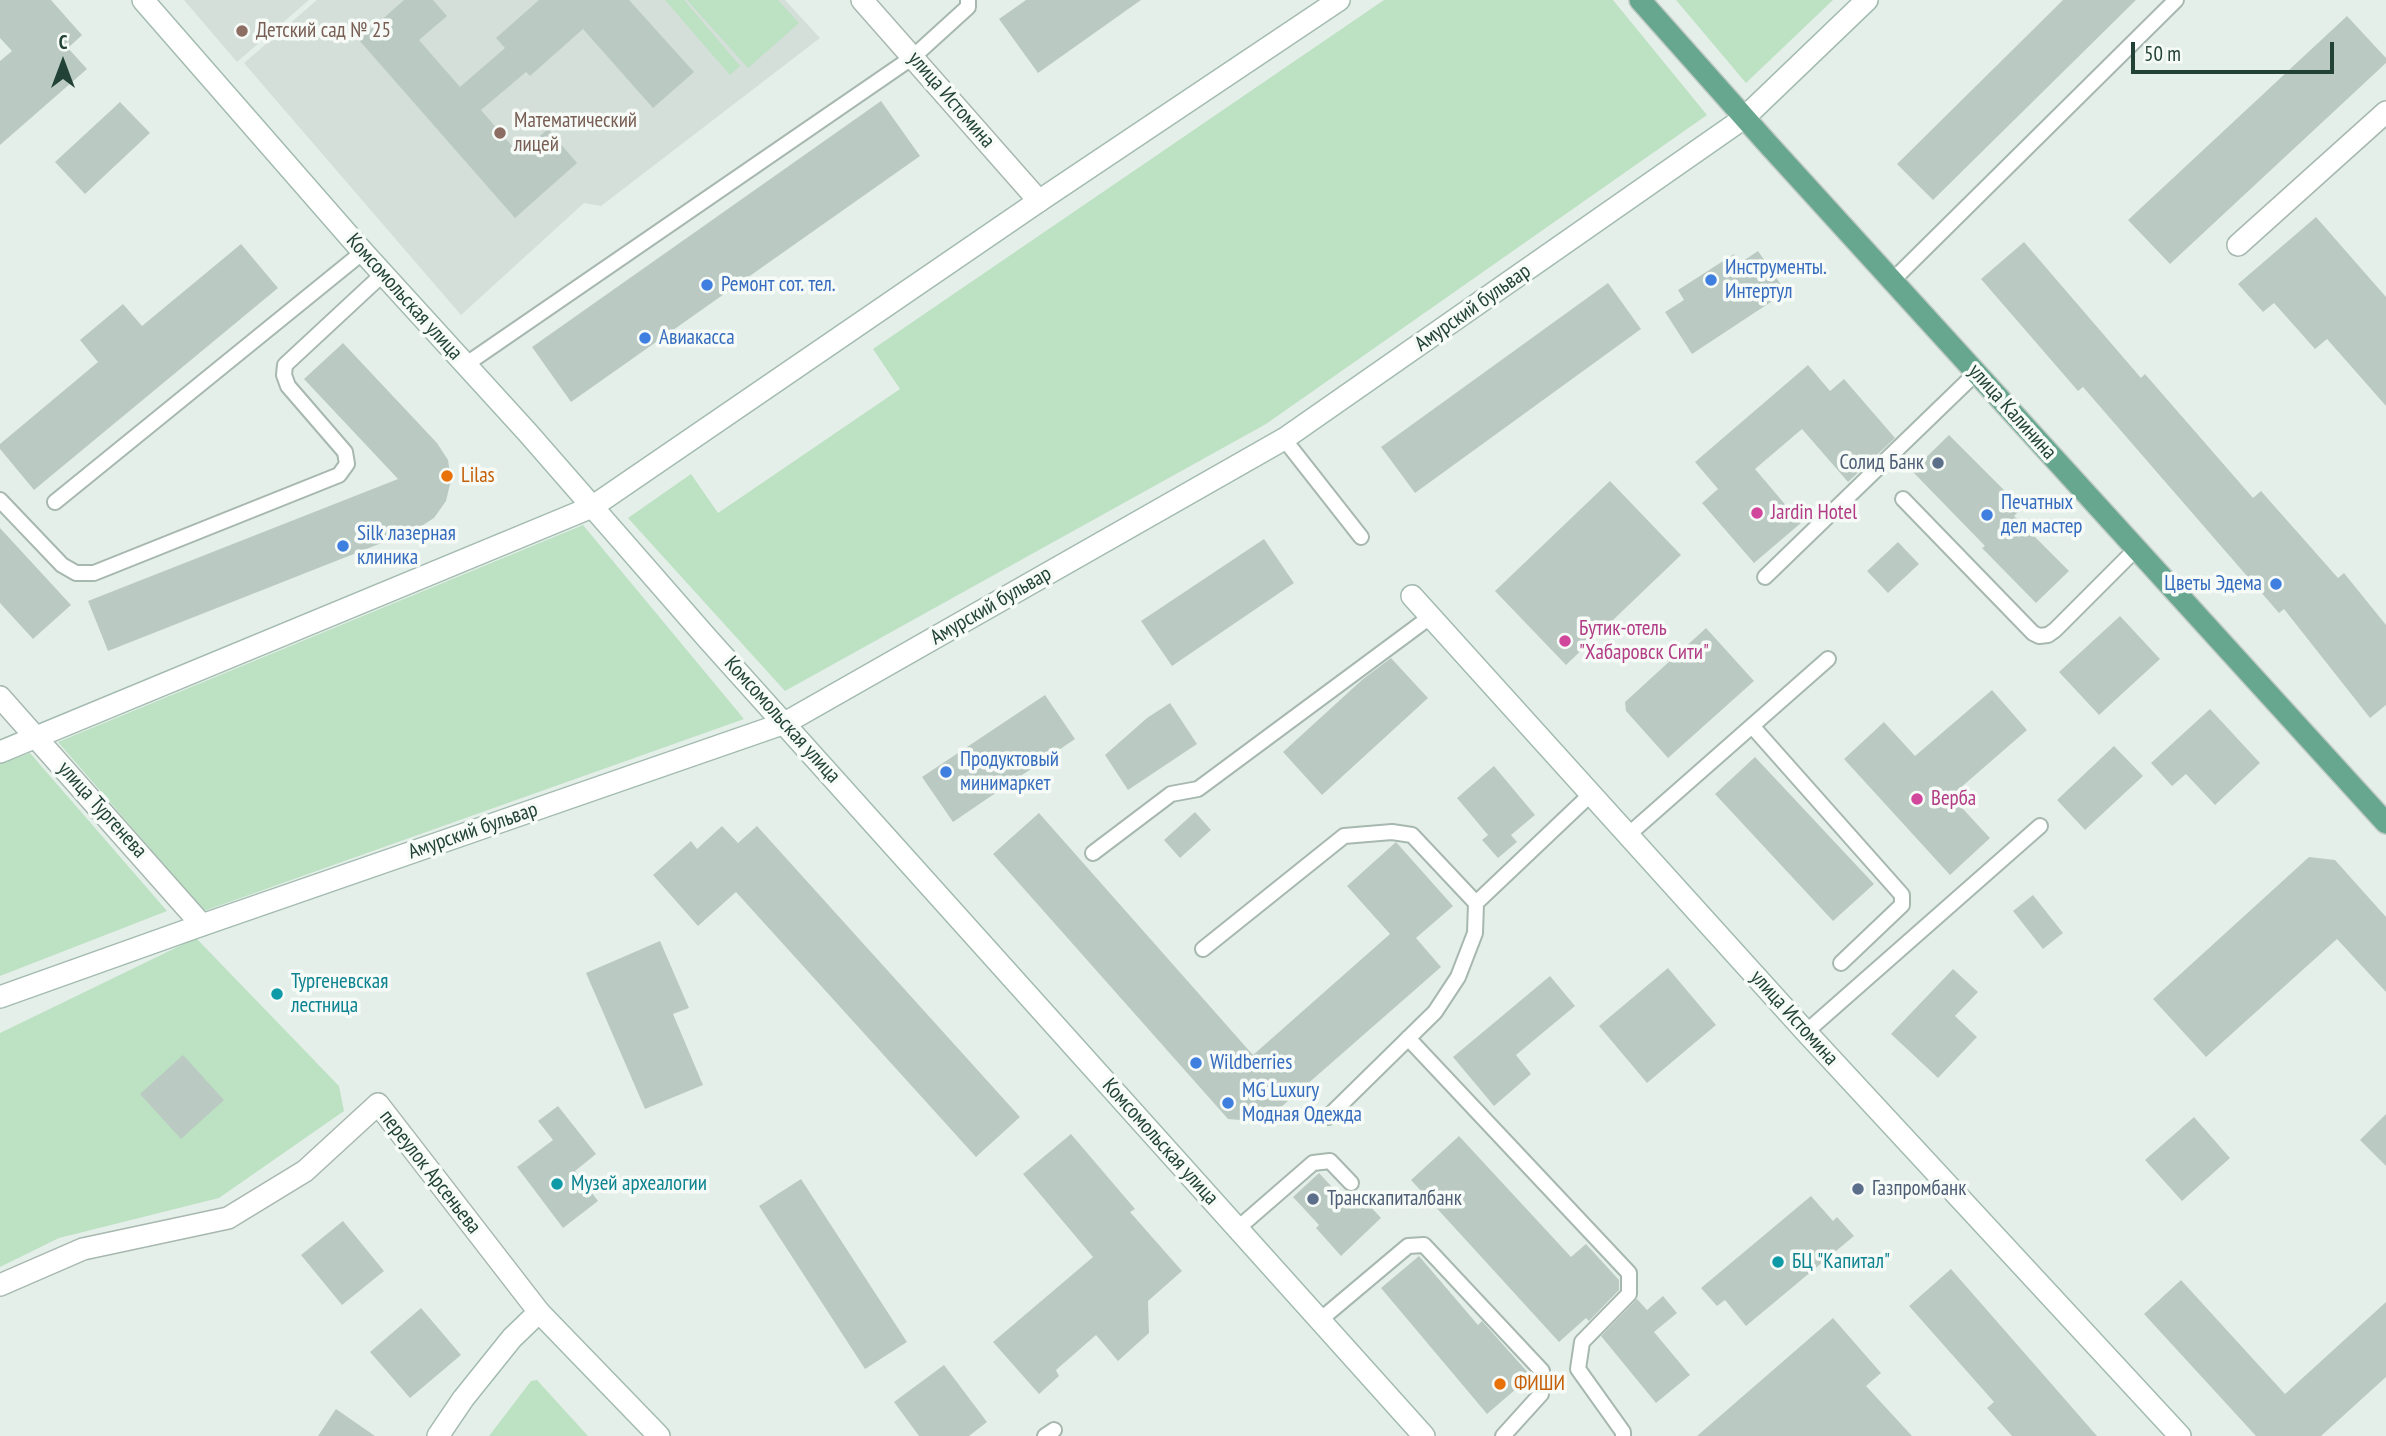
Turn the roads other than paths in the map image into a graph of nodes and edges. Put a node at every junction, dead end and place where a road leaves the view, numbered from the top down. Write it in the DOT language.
graph roads {
  1 [pos="143,0"];
  2 [pos="862,0"];
  3 [pos="1339,0"];
  4 [pos="1640,0"];
  5 [pos="1867,0"];
  6 [pos="2176,0"];
  7 [pos="971,2"];
  8 [pos="913,57"];
  9 [pos="2386,112"];
  10 [pos="1744,118"];
  11 [pos="1039,201"];
  12 [pos="2238,245"];
  13 [pos="363,252"];
  14 [pos="383,274"];
  15 [pos="1892,281"];
  16 [pos="465,365"];
  17 [pos="1976,373"];
  18 [pos="1284,439"];
  19 [pos="1903,499"];
  20 [pos="0,500"];
  21 [pos="55,502"];
  22 [pos="592,507"];
  23 [pos="1361,537"];
  24 [pos="2136,549"];
  25 [pos="1765,577"];
  26 [pos="1412,596"];
  27 [pos="1430,617"];
  28 [pos="1828,659"];
  29 [pos="0,697"];
  30 [pos="785,723"];
  31 [pos="1752,726"];
  32 [pos="37,738"];
  33 [pos="0,752"];
  34 [pos="1591,794"];
  35 [pos="2386,823"];
  36 [pos="2040,826"];
  37 [pos="1628,835"];
  38 [pos="1093,853"];
  39 [pos="1475,903"];
  40 [pos="202,925"];
  41 [pos="1203,949"];
  42 [pos="1841,962"];
  43 [pos="0,997"];
  44 [pos="1806,1032"];
  45 [pos="1408,1038"];
  46 [pos="1328,1117"];
  47 [pos="1351,1183"];
  48 [pos="1237,1229"];
  49 [pos="0,1284"];
  50 [pos="539,1312"];
  51 [pos="1321,1320"];
  52 [pos="438,1436"];
  53 [pos="659,1436"];
  54 [pos="1424,1436"];
  55 [pos="1503,1436"];
  56 [pos="1623,1436"];
  57 [pos="2180,1436"];
  1 -- 13 [label="street, Комсомольская улица"];
  2 -- 8 [label="street, улица Истомина"];
  3 -- 11 [label="street"];
  4 -- 10 [label="main road, улица Калинина"];
  5 -- 10 [label="street, Амурский бульвар"];
  6 -- 15 [label="lane"];
  7 -- 8 [label="lane"];
  8 -- 11 [label="street, улица Истомина"];
  8 -- 16 [label="lane"];
  9 -- 12 [label="street"];
  10 -- 15 [label="main road, улица Калинина"];
  10 -- 18 [label="street, Амурский бульвар"];
  11 -- 22 [label="street"];
  13 -- 14 [label="street, Комсомольская улица"];
  13 -- 21 [label="lane"];
  14 -- 16 [label="street, Комсомольская улица"];
  14 -- 20 [label="lane"];
  15 -- 17 [label="main road, улица Калинина"];
  16 -- 22 [label="street, Комсомольская улица"];
  17 -- 24 [label="main road, улица Калинина"];
  17 -- 25 [label="lane"];
  18 -- 23 [label="lane"];
  18 -- 30 [label="street, Амурский бульвар"];
  19 -- 24 [label="lane"];
  22 -- 30 [label="street, Комсомольская улица"];
  22 -- 32 [label="street"];
  24 -- 35 [label="main road, улица Калинина"];
  26 -- 27 [label="street, улица Истомина"];
  27 -- 34 [label="street, улица Истомина"];
  27 -- 38 [label="lane"];
  28 -- 31 [label="lane"];
  29 -- 32 [label="street, улица Тургенева"];
  30 -- 40 [label="street, Амурский бульвар"];
  30 -- 48 [label="street, Комсомольская улица"];
  31 -- 37 [label="lane"];
  31 -- 42 [label="lane"];
  32 -- 33 [label="street"];
  32 -- 40 [label="street, улица Тургенева"];
  34 -- 37 [label="street, улица Истомина"];
  34 -- 39 [label="lane"];
  36 -- 44 [label="lane"];
  37 -- 44 [label="street, улица Истомина"];
  39 -- 41 [label="lane"];
  39 -- 45 [label="lane"];
  40 -- 43 [label="street, Амурский бульвар"];
  44 -- 57 [label="street, улица Истомина"];
  45 -- 46 [label="lane"];
  45 -- 56 [label="lane"];
  47 -- 48 [label="lane"];
  48 -- 51 [label="street, Комсомольская улица"];
  49 -- 50 [label="street, переулок Арсеньева"];
  50 -- 52 [label="street"];
  50 -- 53 [label="street"];
  51 -- 54 [label="street, Комсомольская улица"];
  51 -- 55 [label="lane"];
}
